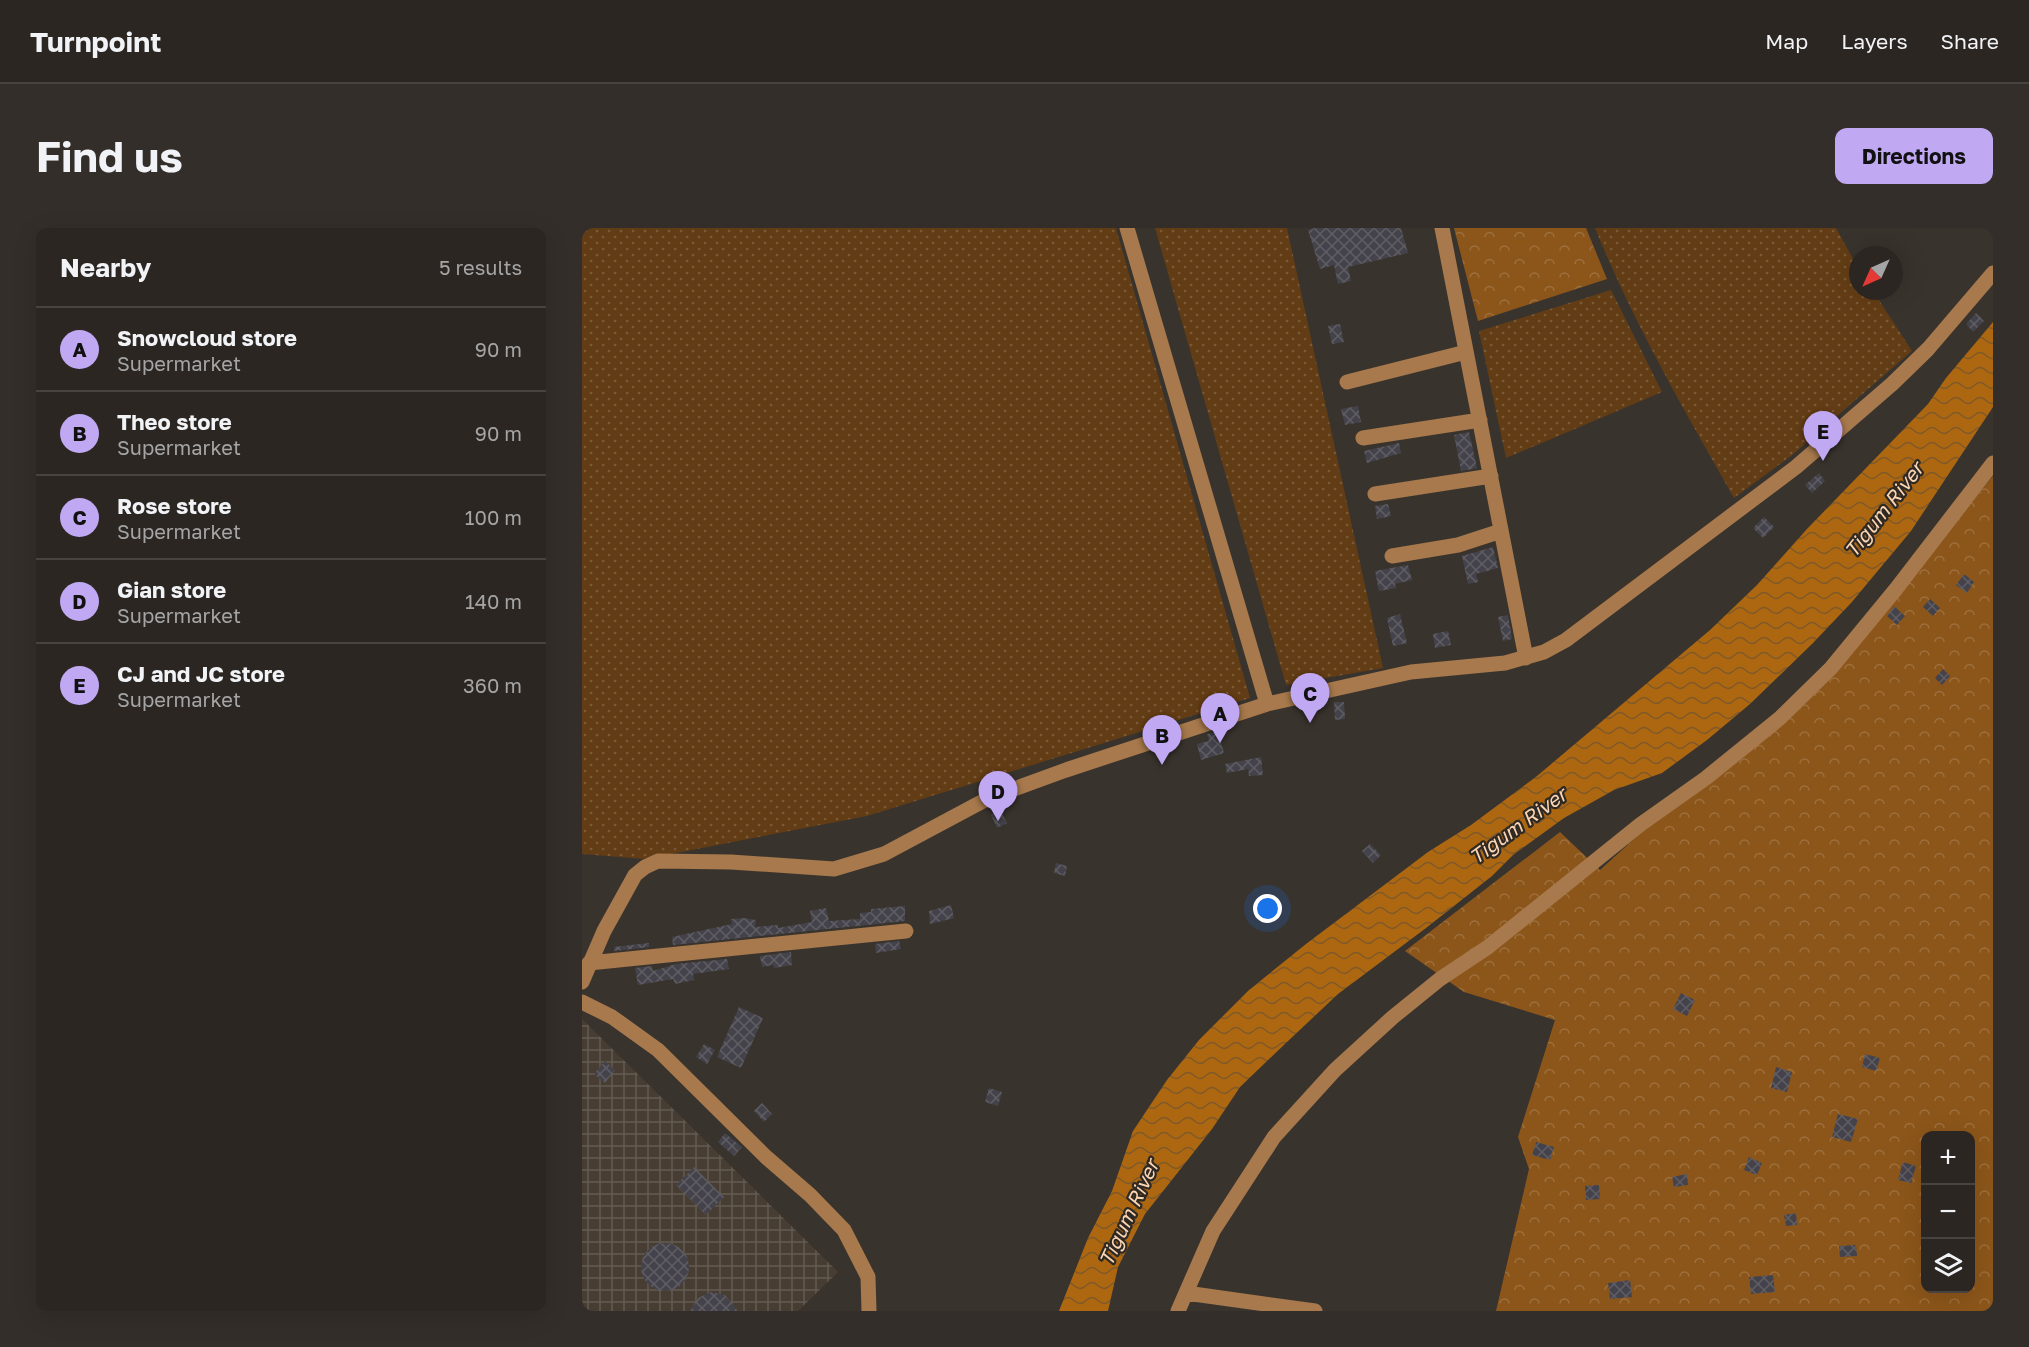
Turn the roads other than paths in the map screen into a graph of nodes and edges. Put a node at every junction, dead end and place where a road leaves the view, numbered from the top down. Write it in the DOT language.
graph roads {
  1 [pos="1127,228"];
  2 [pos="1442,228"];
  3 [pos="1993,273"];
  4 [pos="1466,352"];
  5 [pos="1347,382"];
  6 [pos="1480,420"];
  7 [pos="1363,438"];
  8 [pos="1993,463"];
  9 [pos="1491,476"];
  10 [pos="1375,494"];
  11 [pos="1501,531"];
  12 [pos="1392,556"];
  13 [pos="1526,658"];
  14 [pos="1267,704"];
  15 [pos="906,931"];
  16 [pos="589,963"];
  17 [pos="582,982"];
  18 [pos="582,1002"];
  19 [pos="1185,1293"];
  20 [pos="869,1311"];
  21 [pos="1178,1311"];
  22 [pos="1315,1311"];
  1 -- 14 [label="street"];
  2 -- 4 [label="street"];
  3 -- 13 [label="street"];
  4 -- 5 [label="street"];
  4 -- 6 [label="street"];
  6 -- 7 [label="street"];
  6 -- 9 [label="street"];
  8 -- 19 [label="street"];
  9 -- 10 [label="street"];
  9 -- 11 [label="street"];
  11 -- 12 [label="street"];
  11 -- 13 [label="street"];
  13 -- 14 [label="street"];
  14 -- 16 [label="street"];
  15 -- 16 [label="street"];
  16 -- 17 [label="street"];
  18 -- 20 [label="street"];
  19 -- 21 [label="street"];
  19 -- 22 [label="street"];
}
